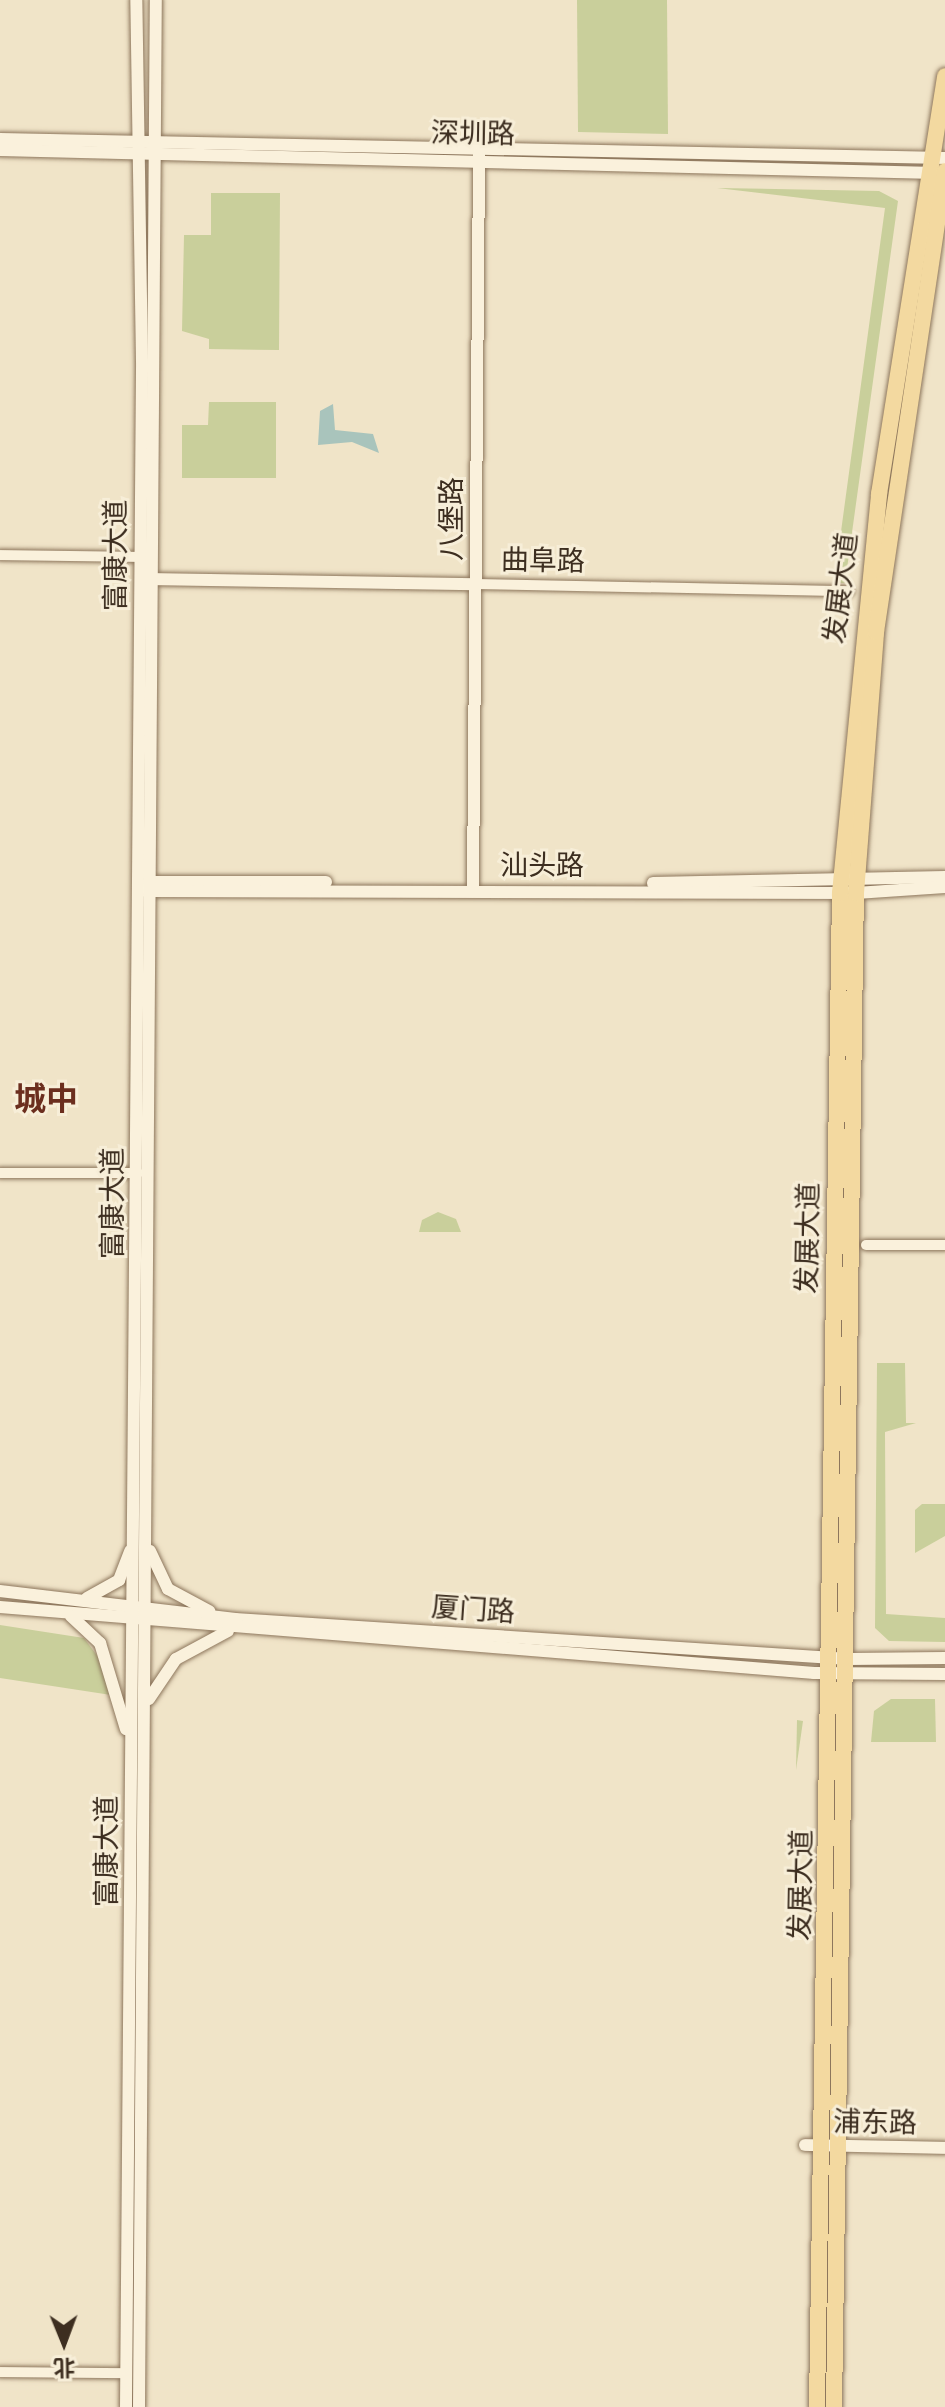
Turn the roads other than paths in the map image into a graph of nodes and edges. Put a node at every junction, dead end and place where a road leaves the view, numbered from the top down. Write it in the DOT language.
graph roads {
  1 [pos="136,0"];
  2 [pos="156,0"];
  3 [pos="945,76"];
  4 [pos="0,139"];
  5 [pos="142,148"];
  6 [pos="157,148"];
  7 [pos="0,150"];
  8 [pos="479,153"];
  9 [pos="934,163"];
  10 [pos="945,173"];
  11 [pos="0,555"];
  12 [pos="140,557"];
  13 [pos="140,579"];
  14 [pos="154,579"];
  15 [pos="476,584"];
  16 [pos="849,591"];
  17 [pos="945,877"];
  18 [pos="139,886"];
  19 [pos="153,886"];
  20 [pos="473,886"];
  21 [pos="945,887"];
  22 [pos="849,888"];
  23 [pos="0,1173"];
  24 [pos="138,1173"];
  25 [pos="866,1245"];
  26 [pos="945,1245"];
  27 [pos="140,1533"];
  28 [pos="0,1591"];
  29 [pos="74,1601"];
  30 [pos="0,1607"];
  31 [pos="69,1614"];
  32 [pos="139,1614"];
  33 [pos="235,1624"];
  34 [pos="945,1658"];
  35 [pos="830,1665"];
  36 [pos="849,1666"];
  37 [pos="945,1674"];
  38 [pos="138,1759"];
  39 [pos="805,2145"];
  40 [pos="831,2146"];
  41 [pos="945,2148"];
  42 [pos="0,2372"];
  43 [pos="127,2373"];
  44 [pos="126,2407"];
  45 [pos="139,2407"];
  46 [pos="817,2407"];
  47 [pos="834,2407"];
  1 -- 5 [label="street, 富康大道"];
  2 -- 6 [label="street, 富康大道"];
  3 -- 9 [label="main road, 发展大道"];
  4 -- 5 [label="street, 深圳路"];
  5 -- 6 [label="street, 深圳路"];
  5 -- 7 [label="street, 深圳路"];
  5 -- 12 [label="street, 富康大道"];
  6 -- 8 [label="street, 深圳路"];
  6 -- 14 [label="street, 富康大道"];
  8 -- 9 [label="street, 深圳路"];
  8 -- 15 [label="street, 八堡路"];
  9 -- 10 [label="street, 深圳路"];
  9 -- 22 [label="main road, 发展大道"];
  10 -- 22 [label="main road, 发展大道"];
  11 -- 12 [label="street"];
  12 -- 13 [label="street, 富康大道"];
  13 -- 14 [label="street, 曲阜路"];
  13 -- 18 [label="street, 富康大道"];
  14 -- 15 [label="street, 曲阜路"];
  14 -- 19 [label="street, 富康大道"];
  15 -- 16 [label="street, 曲阜路"];
  15 -- 20 [label="street, 八堡路"];
  17 -- 22 [label="street, 汕头路"];
  18 -- 19 [label="street, 汕头路"];
  18 -- 24 [label="street, 富康大道"];
  19 -- 20 [label="street, 汕头路"];
  19 -- 27 [label="street, 富康大道"];
  20 -- 22 [label="street, 汕头路"];
  21 -- 22 [label="street, 汕头路"];
  22 -- 35 [label="main road, 发展大道"];
  22 -- 36 [label="main road, 发展大道"];
  23 -- 24 [label="street"];
  24 -- 27 [label="street, 富康大道"];
  25 -- 26 [label="street"];
  27 -- 29 [label="street"];
  27 -- 32 [label="street, 富康大道"];
  27 -- 33 [label="street"];
  28 -- 29 [label="street, 厦门路"];
  29 -- 32 [label="street, 厦门路"];
  30 -- 31 [label="street, 厦门路"];
  31 -- 32 [label="street, 厦门路"];
  31 -- 38 [label="street"];
  32 -- 33 [label="street, 厦门路"];
  32 -- 38 [label="street, 富康大道"];
  33 -- 35 [label="street, 厦门路"];
  33 -- 38 [label="street"];
  34 -- 36 [label="street, 厦门路"];
  35 -- 36 [label="street, 厦门路"];
  35 -- 40 [label="main road, 发展大道"];
  36 -- 37 [label="street, 厦门路"];
  36 -- 40 [label="main road, 发展大道"];
  38 -- 43 [label="street, 富康大道"];
  38 -- 45 [label="street, 富康大道"];
  39 -- 40 [label="street, 浦东路"];
  40 -- 41 [label="street, 浦东路"];
  40 -- 46 [label="main road, 发展大道"];
  40 -- 47 [label="main road, 发展大道"];
  42 -- 43 [label="street"];
  43 -- 44 [label="street, 富康大道"];
}
